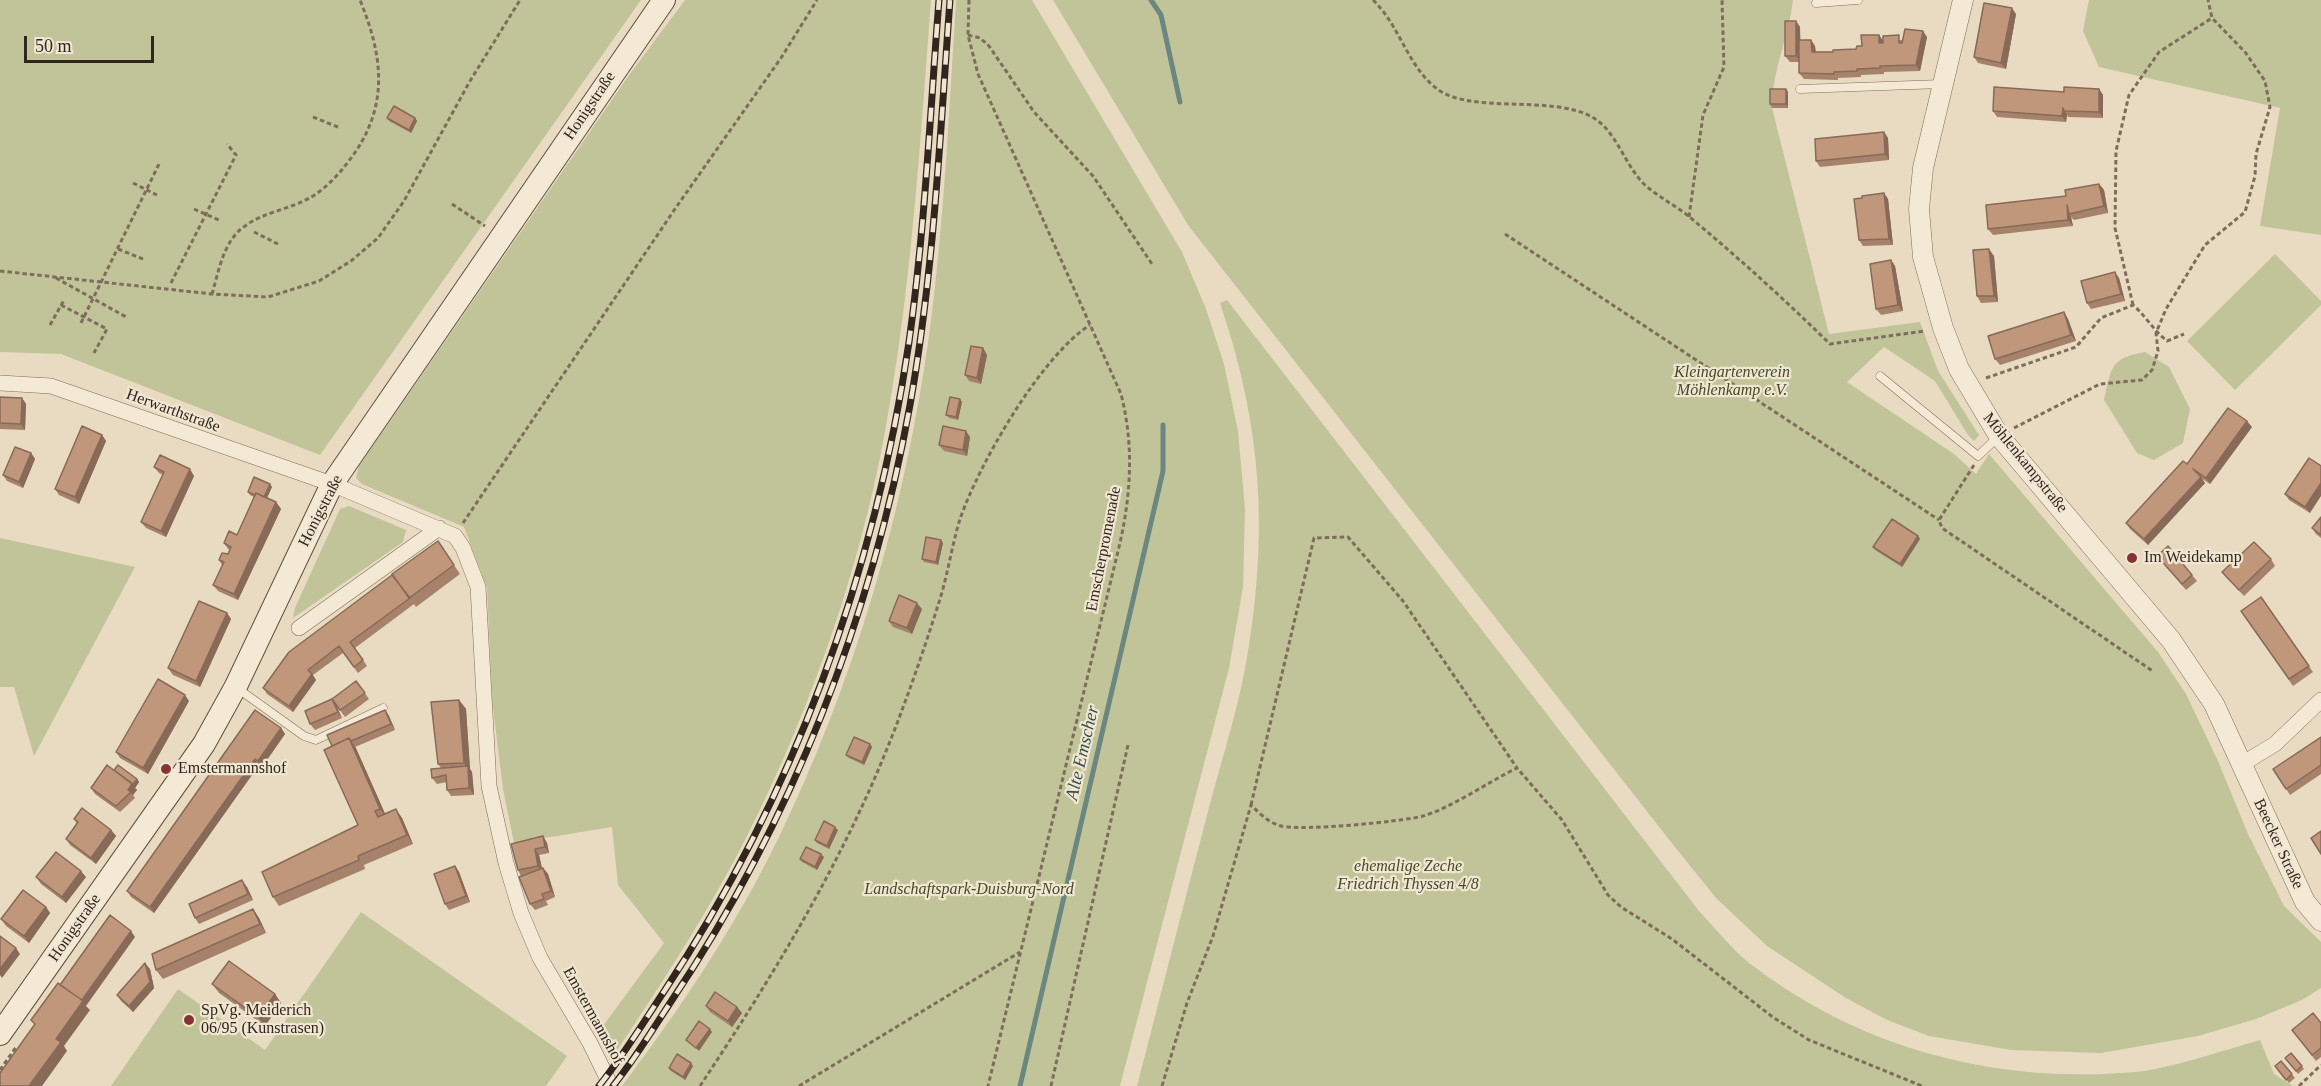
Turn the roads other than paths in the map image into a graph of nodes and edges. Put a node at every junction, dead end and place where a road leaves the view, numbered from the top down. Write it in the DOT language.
graph roads {
  1 [pos="664,0"];
  2 [pos="1858,0"];
  3 [pos="1963,0"];
  4 [pos="1816,3"];
  5 [pos="1943,84"];
  6 [pos="1800,89"];
  7 [pos="1880,376"];
  8 [pos="0,383"];
  9 [pos="1999,436"];
  10 [pos="332,484"];
  11 [pos="439,528"];
  12 [pos="299,628"];
  13 [pos="236,686"];
  14 [pos="2321,700"];
  15 [pos="383,708"];
  16 [pos="2241,764"];
  17 [pos="2321,921"];
  18 [pos="0,1035"];
  19 [pos="611,1086"];
  1 -- 10 [label="main road, Honigstraße"];
  2 -- 4 [label="lane"];
  3 -- 5 [label="street, Möhlenkampstraße"];
  5 -- 6 [label="lane"];
  5 -- 9 [label="street, Möhlenkampstraße"];
  7 -- 9 [label="lane"];
  8 -- 10 [label="street, Herwarthstraße"];
  9 -- 16 [label="street, Möhlenkampstraße"];
  10 -- 11 [label="street, Emstermannshof"];
  10 -- 13 [label="main road, Honigstraße"];
  11 -- 12 [label="street"];
  11 -- 19 [label="street, Emstermannshof"];
  13 -- 15 [label="lane"];
  13 -- 18 [label="main road, Honigstraße"];
  14 -- 16 [label="street"];
  16 -- 17 [label="street, Beecker Straße"];
}
